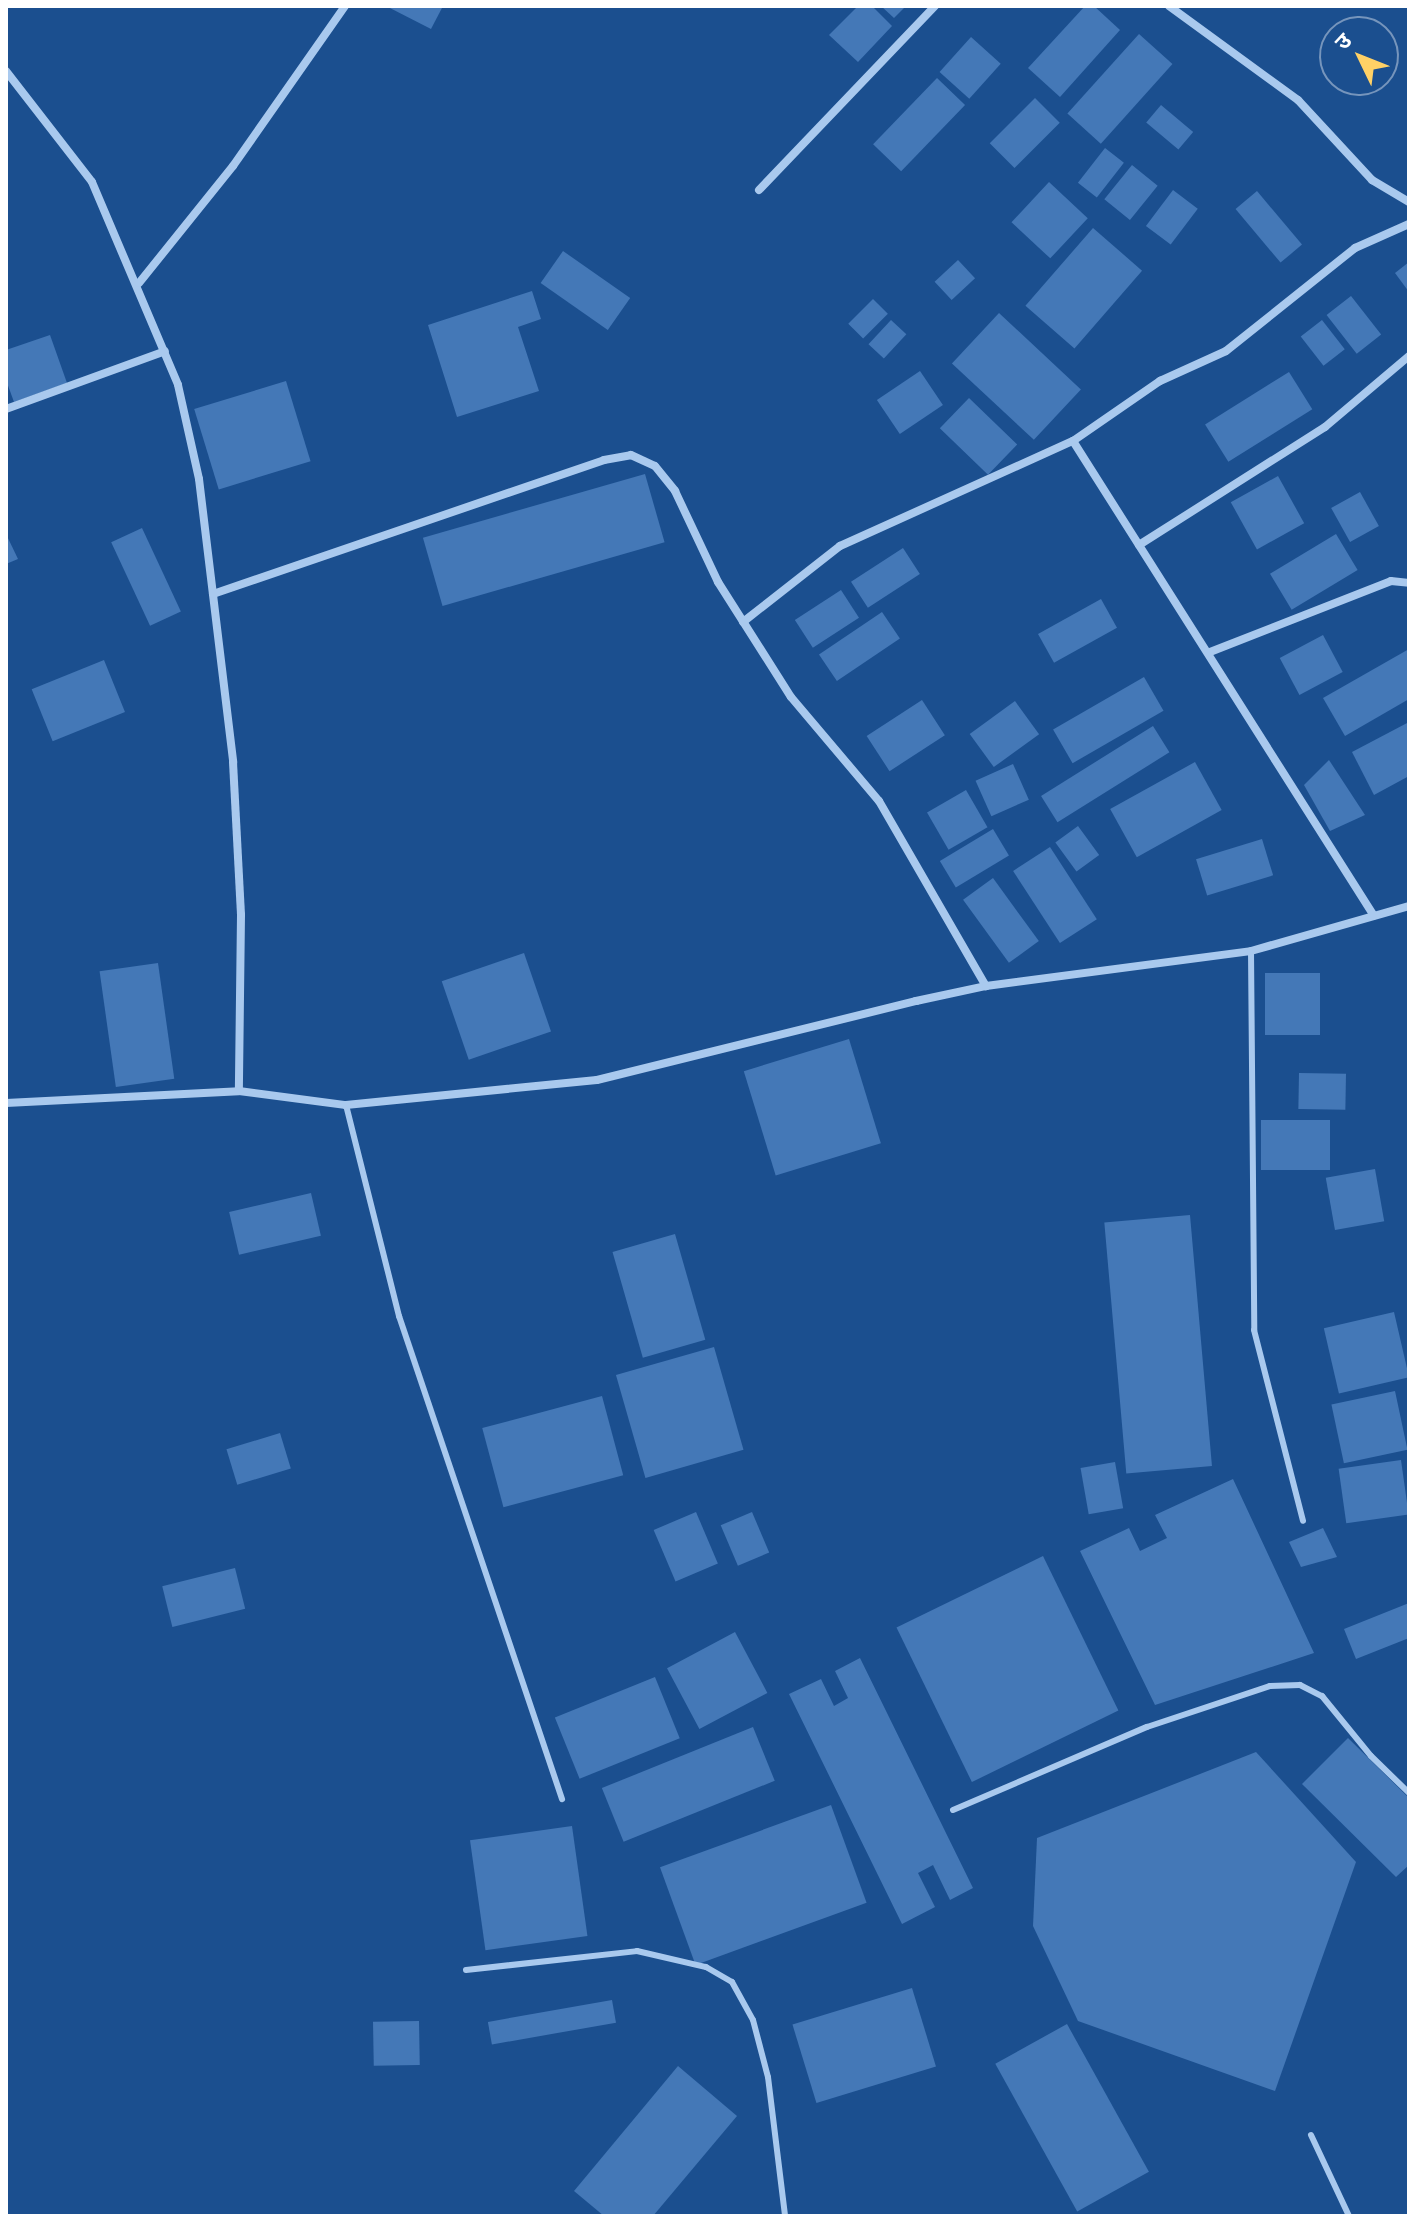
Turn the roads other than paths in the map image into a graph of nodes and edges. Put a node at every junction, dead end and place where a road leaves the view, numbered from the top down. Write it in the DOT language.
graph roads {
  1 [pos="345,6"];
  2 [pos="935,6"];
  3 [pos="1169,6"];
  4 [pos="6,71"];
  5 [pos="18,83"];
  6 [pos="6,90"];
  7 [pos="759,190"];
  8 [pos="1409,202"];
  9 [pos="1409,224"];
  10 [pos="139,283"];
  11 [pos="165,351"];
  12 [pos="1409,356"];
  13 [pos="6,409"];
  14 [pos="1073,441"];
  15 [pos="1139,545"];
  16 [pos="1409,583"];
  17 [pos="213,594"];
  18 [pos="743,622"];
  19 [pos="1210,652"];
  20 [pos="1409,906"];
  21 [pos="1374,916"];
  22 [pos="1251,951"];
  23 [pos="986,986"];
  24 [pos="239,1091"];
  25 [pos="6,1103"];
  26 [pos="346,1105"];
  27 [pos="1303,1521"];
  28 [pos="1409,1793"];
  29 [pos="562,1799"];
  30 [pos="953,1810"];
  31 [pos="466,1970"];
  32 [pos="1311,2135"];
  33 [pos="785,2216"];
  34 [pos="1349,2216"];
  1 -- 10 [label="street"];
  2 -- 7 [label="street"];
  3 -- 8 [label="street"];
  4 -- 5 [label="street"];
  5 -- 6 [label="street"];
  5 -- 10 [label="street"];
  9 -- 14 [label="street"];
  10 -- 11 [label="street"];
  11 -- 13 [label="street"];
  11 -- 17 [label="street"];
  12 -- 15 [label="street"];
  14 -- 15 [label="street"];
  14 -- 18 [label="street"];
  15 -- 19 [label="street"];
  16 -- 19 [label="street"];
  17 -- 18 [label="street"];
  17 -- 24 [label="street"];
  18 -- 23 [label="street"];
  19 -- 21 [label="street"];
  20 -- 21 [label="street"];
  21 -- 22 [label="street"];
  22 -- 23 [label="street"];
  22 -- 27 [label="lane"];
  23 -- 26 [label="street"];
  24 -- 25 [label="street"];
  24 -- 26 [label="street"];
  26 -- 29 [label="lane"];
  28 -- 30 [label="lane"];
  31 -- 33 [label="lane"];
  32 -- 34 [label="lane"];
}
